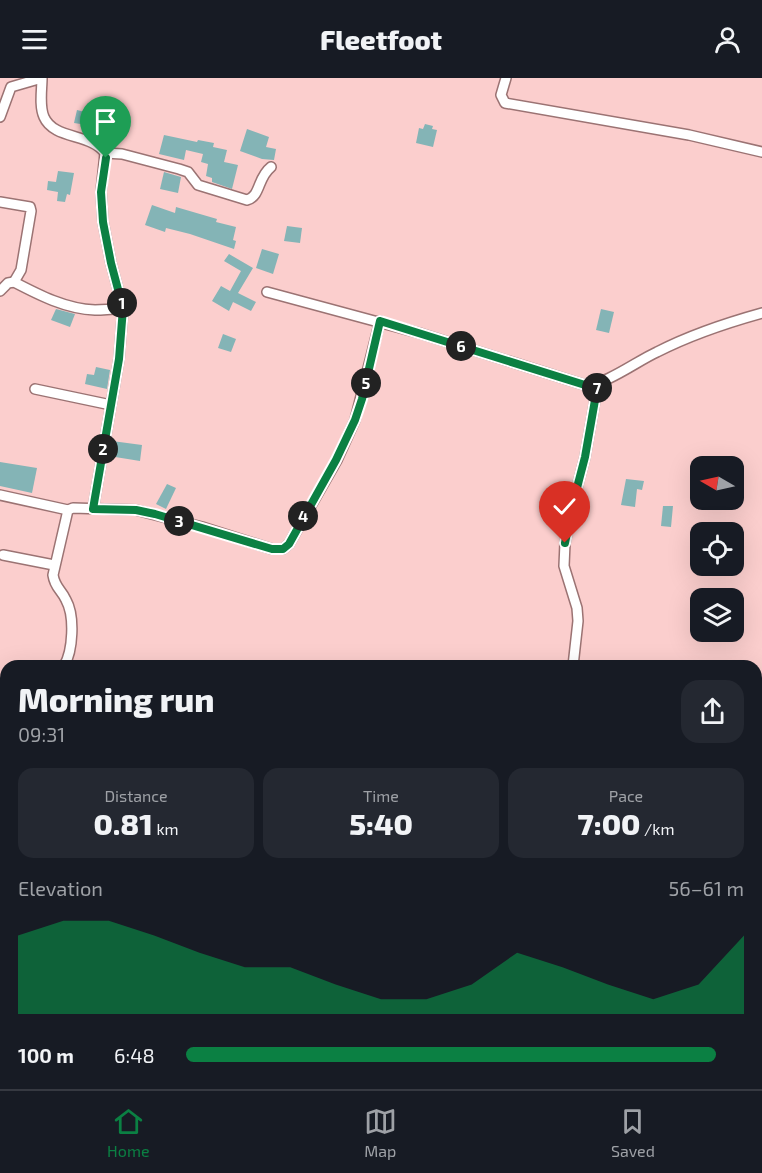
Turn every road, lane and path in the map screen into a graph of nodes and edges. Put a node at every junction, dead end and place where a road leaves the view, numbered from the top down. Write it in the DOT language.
graph roads {
  1 [pos="506,78"];
  2 [pos="0,117"];
  3 [pos="762,152"];
  4 [pos="105,153"];
  5 [pos="271,167"];
  6 [pos="0,202"];
  7 [pos="14,282"];
  8 [pos="1,291"];
  9 [pos="267,292"];
  10 [pos="123,308"];
  11 [pos="762,313"];
  12 [pos="380,321"];
  13 [pos="598,383"];
  14 [pos="35,389"];
  15 [pos="111,405"];
  16 [pos="0,495"];
  17 [pos="93,509"];
  18 [pos="68,510"];
  19 [pos="3,555"];
  20 [pos="54,565"];
  21 [pos="66,660"];
  22 [pos="574,660"];
  1 -- 3 [label="street"];
  2 -- 4 [label="street"];
  4 -- 5 [label="street"];
  4 -- 10 [label="street"];
  6 -- 7 [label="street"];
  7 -- 8 [label="street"];
  7 -- 10 [label="street"];
  9 -- 12 [label="street"];
  10 -- 15 [label="street"];
  11 -- 13 [label="street"];
  12 -- 13 [label="street"];
  12 -- 17 [label="street"];
  13 -- 22 [label="street"];
  14 -- 15 [label="street"];
  15 -- 17 [label="street"];
  16 -- 18 [label="street"];
  17 -- 18 [label="street"];
  18 -- 20 [label="street"];
  19 -- 20 [label="street"];
  20 -- 21 [label="street"];
}
